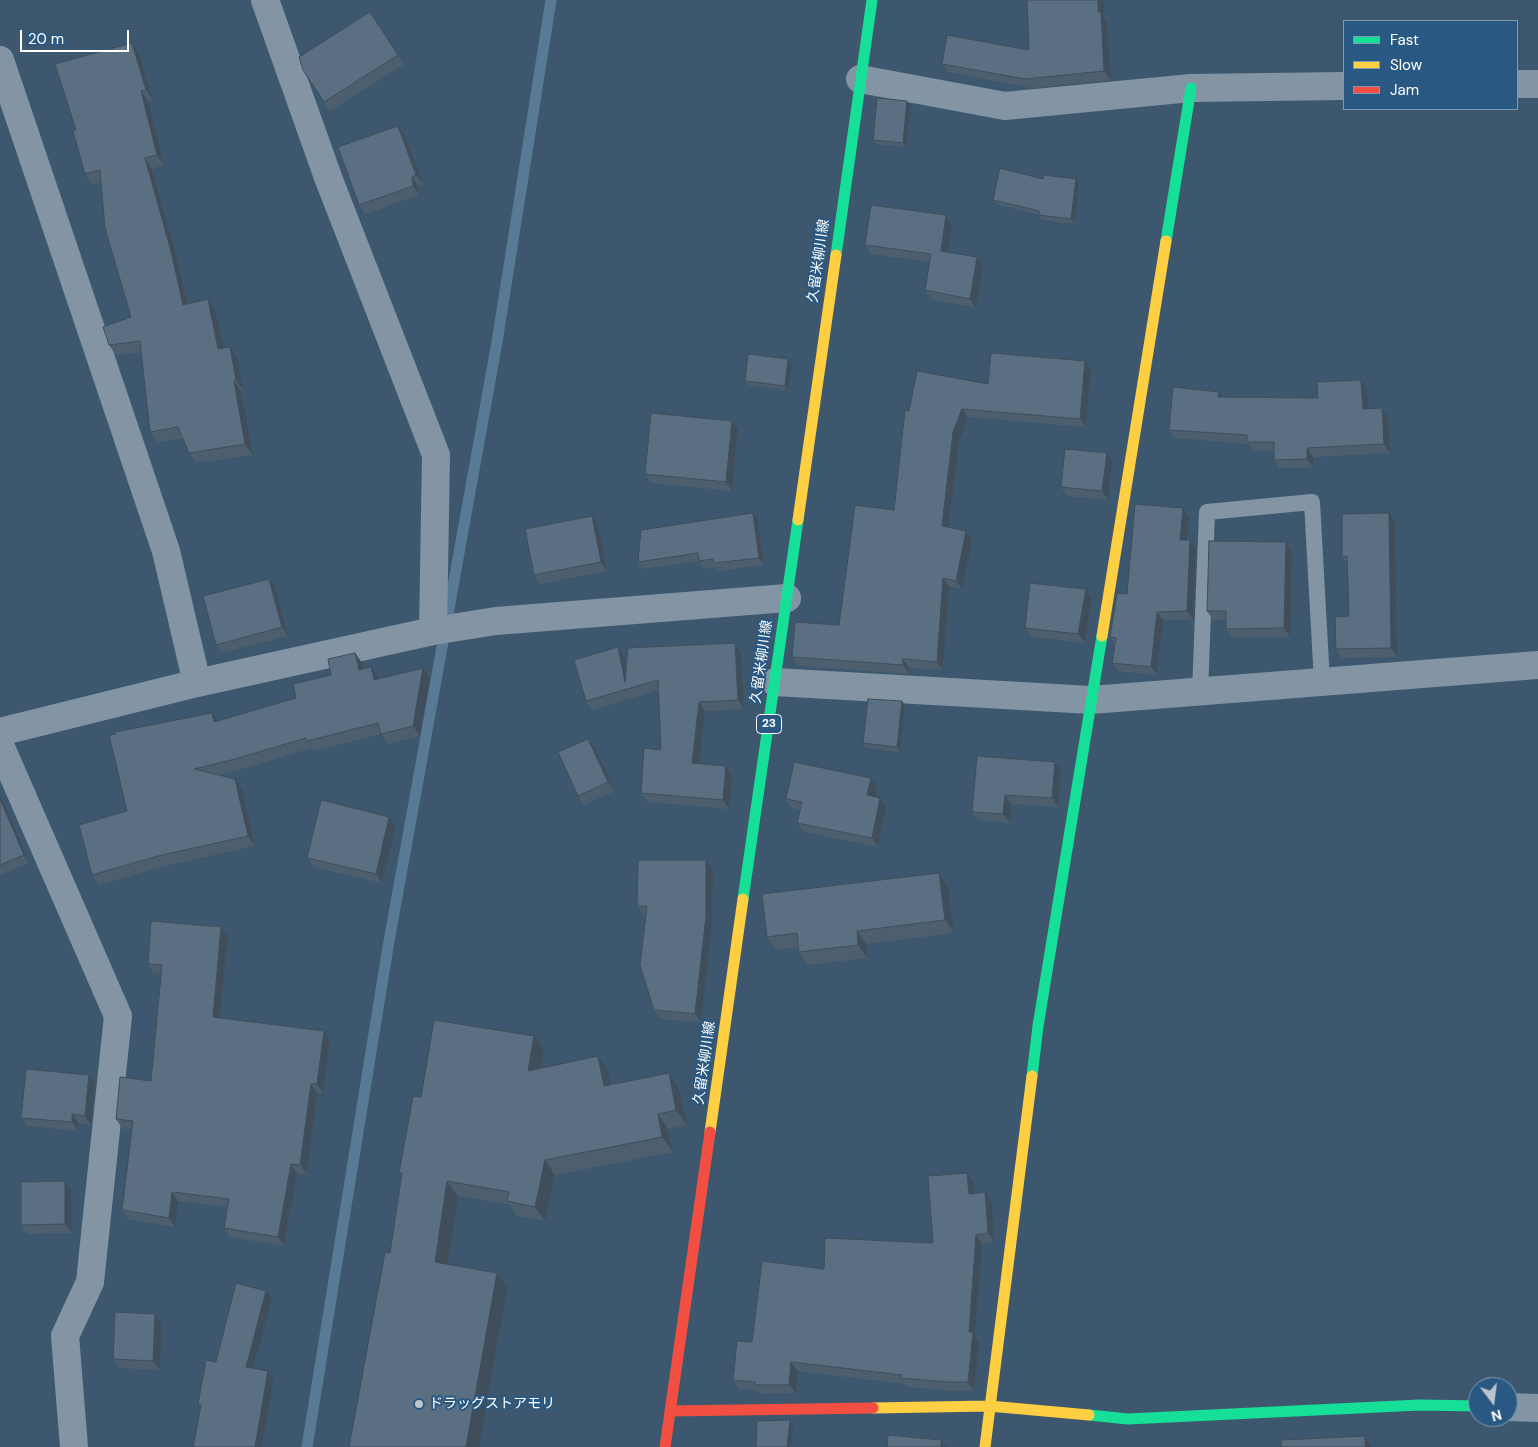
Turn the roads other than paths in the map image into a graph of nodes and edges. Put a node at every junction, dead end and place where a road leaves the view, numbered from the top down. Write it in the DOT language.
graph roads {
  1 [pos="265,0"];
  2 [pos="872,0"];
  3 [pos="0,60"];
  4 [pos="860,79"];
  5 [pos="1518,84"];
  6 [pos="1538,84"];
  7 [pos="1343,86"];
  8 [pos="1192,88"];
  9 [pos="786,598"];
  10 [pos="434,631"];
  11 [pos="1538,665"];
  12 [pos="775,682"];
  13 [pos="1322,682"];
  14 [pos="197,683"];
  15 [pos="1200,691"];
  16 [pos="1091,700"];
  17 [pos="0,732"];
  18 [pos="0,746"];
  19 [pos="989,1406"];
  20 [pos="1468,1406"];
  21 [pos="1518,1407"];
  22 [pos="1538,1408"];
  23 [pos="670,1411"];
  24 [pos="74,1447"];
  25 [pos="665,1447"];
  26 [pos="985,1447"];
  1 -- 10 [label="street"];
  2 -- 4 [label="street, 久留米柳川線 / 23"];
  3 -- 14 [label="street"];
  4 -- 8 [label="street"];
  4 -- 9 [label="street, 久留米柳川線 / 23"];
  5 -- 6 [label="street"];
  7 -- 8 [label="street"];
  8 -- 16 [label="street"];
  9 -- 10 [label="street"];
  9 -- 12 [label="street, 久留米柳川線 / 23"];
  10 -- 14 [label="street"];
  11 -- 13 [label="street"];
  12 -- 16 [label="street"];
  12 -- 23 [label="street, 久留米柳川線 / 23"];
  13 -- 15 [label="street"];
  13 -- 15 [label="lane"];
  14 -- 17 [label="street"];
  15 -- 16 [label="street"];
  16 -- 19 [label="street"];
  18 -- 24 [label="street"];
  19 -- 20 [label="street"];
  19 -- 23 [label="street"];
  19 -- 26 [label="street"];
  21 -- 22 [label="street"];
  23 -- 25 [label="street, 久留米柳川線 / 23"];
}
